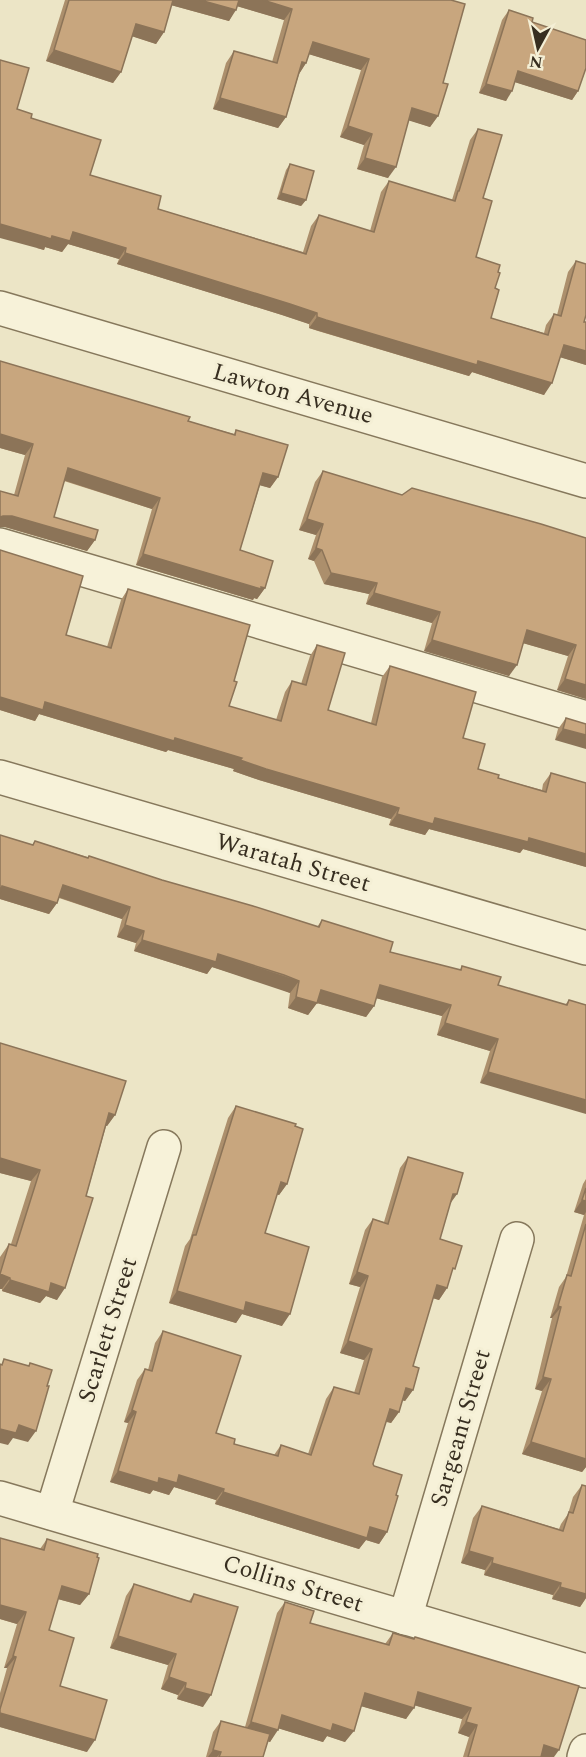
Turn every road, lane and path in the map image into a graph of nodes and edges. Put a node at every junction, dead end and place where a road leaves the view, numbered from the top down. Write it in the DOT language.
graph roads {
  1 [pos="0,308"];
  2 [pos="586,481"];
  3 [pos="0,545"];
  4 [pos="586,718"];
  5 [pos="0,777"];
  6 [pos="586,948"];
  7 [pos="164,1146"];
  8 [pos="517,1239"];
  9 [pos="0,1498"];
  10 [pos="52,1513"];
  11 [pos="405,1618"];
  12 [pos="586,1671"];
  13 [pos="586,1751"];
  14 [pos="584,1757"];
  1 -- 2 [label="street, Lawton Avenue"];
  3 -- 4 [label="street"];
  5 -- 6 [label="street, Waratah Street"];
  7 -- 10 [label="street, Scarlett Street"];
  8 -- 11 [label="street, Sargeant Street"];
  9 -- 10 [label="street, Collins Street"];
  10 -- 11 [label="street, Collins Street"];
  11 -- 12 [label="street, Collins Street"];
  13 -- 14 [label="street"];
}
